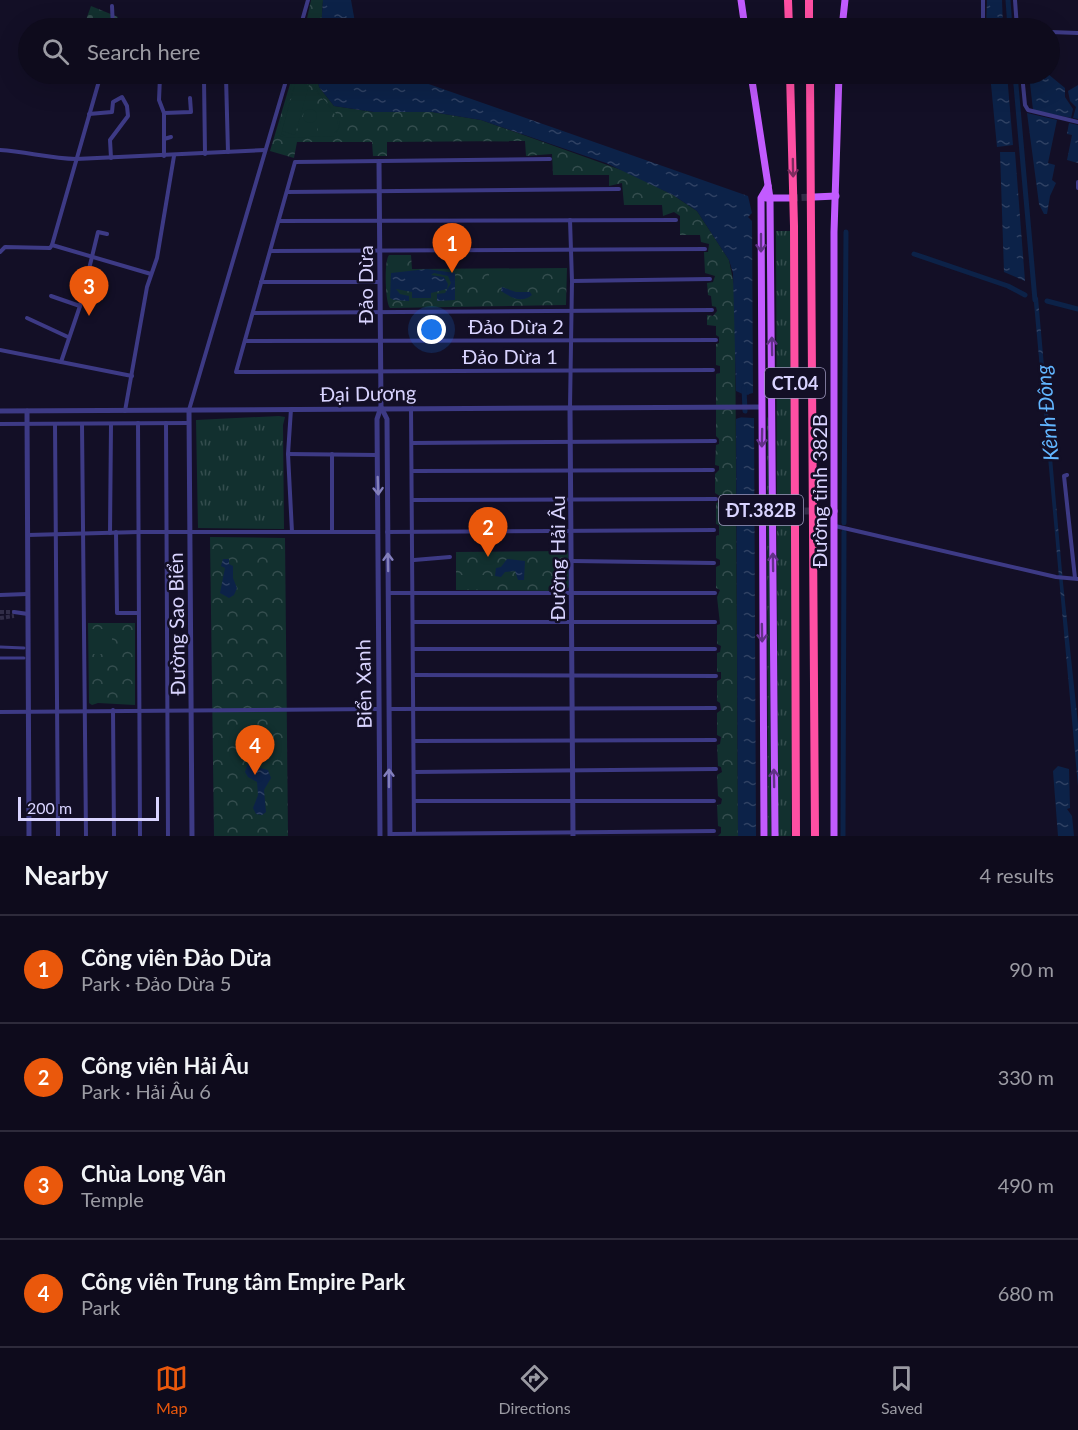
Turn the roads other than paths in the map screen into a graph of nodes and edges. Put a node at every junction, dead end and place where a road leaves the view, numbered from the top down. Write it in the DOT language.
graph roads {
  1 [pos="308,0"];
  2 [pos="741,0"];
  3 [pos="788,0"];
  4 [pos="809,0"];
  5 [pos="844,0"];
  6 [pos="983,0"];
  7 [pos="1015,0"];
  8 [pos="112,6"];
  9 [pos="112,18"];
  10 [pos="303,18"];
  11 [pos="744,18"];
  12 [pos="789,18"];
  13 [pos="809,18"];
  14 [pos="843,18"];
  15 [pos="983,18"];
  16 [pos="1016,18"];
  17 [pos="1060,32"];
  18 [pos="1078,33"];
  19 [pos="98,84"];
  20 [pos="160,84"];
  21 [pos="204,84"];
  22 [pos="226,84"];
  23 [pos="284,84"];
  24 [pos="753,84"];
  25 [pos="790,84"];
  26 [pos="810,84"];
  27 [pos="840,84"];
  28 [pos="1023,84"];
  29 [pos="190,98"];
  30 [pos="164,113"];
  31 [pos="89,114"];
  32 [pos="1078,122"];
  33 [pos="171,137"];
  34 [pos="164,139"];
  35 [pos="0,150"];
  36 [pos="265,150"];
  37 [pos="228,152"];
  38 [pos="205,154"];
  39 [pos="164,156"];
  40 [pos="174,156"];
  41 [pos="111,158"];
  42 [pos="76,159"];
  43 [pos="550,159"];
  44 [pos="379,162"];
  45 [pos="1078,182"];
  46 [pos="768,186"];
  47 [pos="1078,188"];
  48 [pos="619,189"];
  49 [pos="287,192"];
  50 [pos="379,192"];
  51 [pos="836,196"];
  52 [pos="814,197"];
  53 [pos="761,198"];
  54 [pos="770,198"];
  55 [pos="791,198"];
  56 [pos="570,220"];
  57 [pos="676,220"];
  58 [pos="380,221"];
  59 [pos="279,222"];
  60 [pos="107,234"];
  61 [pos="52,245"];
  62 [pos="705,249"];
  63 [pos="571,250"];
  64 [pos="270,251"];
  65 [pos="380,251"];
  66 [pos="0,252"];
  67 [pos="92,257"];
  68 [pos="150,274"];
  69 [pos="710,279"];
  70 [pos="572,281"];
  71 [pos="261,282"];
  72 [pos="380,282"];
  73 [pos="51,296"];
  74 [pos="80,306"];
  75 [pos="571,310"];
  76 [pos="712,310"];
  77 [pos="380,312"];
  78 [pos="253,313"];
  79 [pos="27,318"];
  80 [pos="68,337"];
  81 [pos="716,340"];
  82 [pos="245,341"];
  83 [pos="381,341"];
  84 [pos="571,341"];
  85 [pos="0,350"];
  86 [pos="61,362"];
  87 [pos="712,370"];
  88 [pos="570,371"];
  89 [pos="381,372"];
  90 [pos="132,376"];
  91 [pos="381,407"];
  92 [pos="411,407"];
  93 [pos="570,407"];
  94 [pos="762,407"];
  95 [pos="773,407"];
  96 [pos="291,409"];
  97 [pos="0,411"];
  98 [pos="27,411"];
  99 [pos="125,411"];
  100 [pos="189,411"];
  101 [pos="138,423"];
  102 [pos="166,423"];
  103 [pos="189,423"];
  104 [pos="0,424"];
  105 [pos="27,424"];
  106 [pos="56,424"];
  107 [pos="82,424"];
  108 [pos="111,425"];
  109 [pos="715,441"];
  110 [pos="412,443"];
  111 [pos="571,443"];
  112 [pos="288,454"];
  113 [pos="332,454"];
  114 [pos="377,455"];
  115 [pos="713,470"];
  116 [pos="413,471"];
  117 [pos="571,471"];
  118 [pos="1067,475"];
  119 [pos="716,499"];
  120 [pos="413,500"];
  121 [pos="572,500"];
  122 [pos="772,511"];
  123 [pos="794,511"];
  124 [pos="818,511"];
  125 [pos="834,511"];
  126 [pos="835,526"];
  127 [pos="413,530"];
  128 [pos="572,530"];
  129 [pos="714,530"];
  130 [pos="332,531"];
  131 [pos="379,531"];
  132 [pos="83,532"];
  133 [pos="116,532"];
  134 [pos="139,532"];
  135 [pos="292,532"];
  136 [pos="387,532"];
  137 [pos="110,533"];
  138 [pos="166,533"];
  139 [pos="190,533"];
  140 [pos="57,534"];
  141 [pos="28,535"];
  142 [pos="450,557"];
  143 [pos="414,560"];
  144 [pos="572,561"];
  145 [pos="714,563"];
  146 [pos="1077,578"];
  147 [pos="572,592"];
  148 [pos="388,593"];
  149 [pos="413,593"];
  150 [pos="715,593"];
  151 [pos="27,594"];
  152 [pos="0,595"];
  153 [pos="138,613"];
  154 [pos="14,614"];
  155 [pos="28,614"];
  156 [pos="414,622"];
  157 [pos="572,622"];
  158 [pos="715,622"];
  159 [pos="0,647"];
  160 [pos="24,648"];
  161 [pos="414,649"];
  162 [pos="716,649"];
  163 [pos="572,650"];
  164 [pos="0,658"];
  165 [pos="24,658"];
  166 [pos="414,675"];
  167 [pos="716,676"];
  168 [pos="572,677"];
  169 [pos="715,708"];
  170 [pos="379,709"];
  171 [pos="389,709"];
  172 [pos="414,709"];
  173 [pos="571,709"];
  174 [pos="57,710"];
  175 [pos="86,710"];
  176 [pos="112,710"];
  177 [pos="139,710"];
  178 [pos="167,710"];
  179 [pos="192,710"];
  180 [pos="28,711"];
  181 [pos="0,712"];
  182 [pos="573,740"];
  183 [pos="715,740"];
  184 [pos="414,741"];
  185 [pos="573,770"];
  186 [pos="716,770"];
  187 [pos="415,772"];
  188 [pos="414,801"];
  189 [pos="572,801"];
  190 [pos="714,801"];
  191 [pos="714,831"];
  192 [pos="414,832"];
  193 [pos="573,834"];
  194 [pos="390,835"];
  195 [pos="29,836"];
  196 [pos="58,836"];
  197 [pos="86,836"];
  198 [pos="114,836"];
  199 [pos="140,836"];
  200 [pos="168,836"];
  201 [pos="192,836"];
  202 [pos="380,836"];
  203 [pos="764,836"];
  204 [pos="775,836"];
  205 [pos="794,836"];
  206 [pos="817,836"];
  207 [pos="834,836"];
  1 -- 10 [label="street"];
  2 -- 11 [label="main road"];
  3 -- 12 [label="highway"];
  4 -- 13 [label="highway"];
  5 -- 14 [label="main road"];
  6 -- 15 [label="street"];
  7 -- 16 [label="street"];
  8 -- 9 [label="street"];
  17 -- 18 [label="street"];
  19 -- 31 [label="street"];
  20 -- 30 [label="street"];
  21 -- 38 [label="street"];
  22 -- 37 [label="street"];
  23 -- 36 [label="street"];
  24 -- 46 [label="main road, ĐT.382B"];
  25 -- 205 [label="highway, CT.04, one-way"];
  26 -- 206 [label="highway, CT.04"];
  27 -- 51 [label="main road, Đường tỉnh 382B"];
  28 -- 32 [label="street"];
  29 -- 30 [label="street"];
  30 -- 34 [label="street"];
  31 -- 41 [label="street"];
  31 -- 42 [label="street"];
  33 -- 34 [label="street"];
  34 -- 39 [label="street"];
  35 -- 42 [label="street"];
  36 -- 37 [label="street"];
  36 -- 100 [label="street"];
  37 -- 38 [label="street"];
  38 -- 40 [label="street"];
  39 -- 40 [label="street"];
  39 -- 41 [label="street"];
  40 -- 68 [label="street"];
  41 -- 42 [label="street"];
  42 -- 61 [label="street"];
  43 -- 44 [label="street"];
  44 -- 49 [label="street"];
  44 -- 50 [label="street, Đảo Dừa"];
  45 -- 47 [label="street"];
  46 -- 53 [label="main road"];
  46 -- 54 [label="main road, ĐT.382B"];
  48 -- 50 [label="street"];
  49 -- 50 [label="street"];
  49 -- 59 [label="street"];
  50 -- 58 [label="street, Đảo Dừa"];
  51 -- 52 [label="main road"];
  51 -- 125 [label="main road, Đường tỉnh 382B"];
  53 -- 54 [label="main road"];
  53 -- 94 [label="main road, ĐT.382B, one-way"];
  54 -- 55 [label="main road"];
  95 -- 54 [label="main road, ĐT.382B, one-way"];
  56 -- 57 [label="street"];
  56 -- 58 [label="street"];
  56 -- 63 [label="street"];
  58 -- 59 [label="street"];
  58 -- 65 [label="street, Đảo Dừa"];
  59 -- 64 [label="street"];
  60 -- 67 [label="street"];
  61 -- 66 [label="street"];
  61 -- 67 [label="street"];
  62 -- 63 [label="street"];
  63 -- 65 [label="street"];
  63 -- 70 [label="street"];
  64 -- 65 [label="street"];
  64 -- 71 [label="street"];
  65 -- 72 [label="street, Đảo Dừa"];
  67 -- 68 [label="street"];
  67 -- 74 [label="street"];
  68 -- 90 [label="street"];
  69 -- 70 [label="street"];
  70 -- 75 [label="street"];
  71 -- 72 [label="street"];
  71 -- 78 [label="street"];
  72 -- 77 [label="street, Đảo Dừa"];
  73 -- 74 [label="street"];
  74 -- 80 [label="street"];
  75 -- 76 [label="street"];
  75 -- 77 [label="street"];
  75 -- 84 [label="street"];
  77 -- 78 [label="street"];
  77 -- 83 [label="street, Đảo Dừa"];
  78 -- 82 [label="street"];
  79 -- 80 [label="street"];
  80 -- 86 [label="street"];
  81 -- 84 [label="street, Đảo Dừa 2"];
  82 -- 83 [label="street, Đảo Dừa 2"];
  82 -- 89 [label="street, Đảo Dừa 1"];
  83 -- 84 [label="street, Đảo Dừa 2"];
  83 -- 89 [label="street, Đảo Dừa"];
  84 -- 88 [label="street"];
  85 -- 86 [label="street"];
  86 -- 90 [label="street"];
  87 -- 88 [label="street, Đảo Dừa 1"];
  88 -- 89 [label="street, Đảo Dừa 1"];
  88 -- 93 [label="street"];
  89 -- 91 [label="street, Đảo Dừa"];
  90 -- 99 [label="street"];
  91 -- 92 [label="street, Đại Dương"];
  91 -- 96 [label="street, Đại Dương"];
  91 -- 114 [label="street, Biển Xanh"];
  91 -- 136 [label="street, Biển Xanh"];
  92 -- 93 [label="street, Đại Dương"];
  92 -- 110 [label="street"];
  93 -- 94 [label="street, Đại Dương"];
  93 -- 111 [label="street, Đường Hải Âu"];
  94 -- 95 [label="main road"];
  94 -- 203 [label="main road, ĐT.382B, one-way"];
  95 -- 122 [label="main road, ĐT.382B"];
  96 -- 100 [label="street, Đại Dương"];
  96 -- 112 [label="street"];
  97 -- 98 [label="street, Đại Dương"];
  98 -- 99 [label="street, Đại Dương"];
  98 -- 105 [label="street"];
  99 -- 100 [label="street, Đại Dương"];
  100 -- 103 [label="street, Đường Sao Biển"];
  101 -- 102 [label="street"];
  101 -- 108 [label="street"];
  101 -- 134 [label="street"];
  102 -- 103 [label="street"];
  102 -- 138 [label="street"];
  103 -- 139 [label="street, Đường Sao Biển"];
  104 -- 105 [label="street"];
  105 -- 106 [label="street"];
  105 -- 141 [label="street"];
  106 -- 107 [label="street"];
  106 -- 140 [label="street"];
  107 -- 108 [label="street"];
  107 -- 132 [label="street"];
  108 -- 137 [label="street"];
  109 -- 111 [label="street"];
  110 -- 111 [label="street"];
  110 -- 116 [label="street"];
  111 -- 117 [label="street, Đường Hải Âu"];
  112 -- 113 [label="street"];
  112 -- 135 [label="street"];
  113 -- 114 [label="street"];
  113 -- 130 [label="street"];
  114 -- 131 [label="street, Biển Xanh, one-way"];
  115 -- 117 [label="street"];
  116 -- 117 [label="street"];
  116 -- 120 [label="street"];
  117 -- 121 [label="street, Đường Hải Âu"];
  118 -- 146 [label="street"];
  119 -- 121 [label="street"];
  120 -- 121 [label="street"];
  120 -- 127 [label="street"];
  121 -- 128 [label="street, Đường Hải Âu"];
  122 -- 123 [label="main road"];
  204 -- 122 [label="main road, ĐT.382B, one-way"];
  124 -- 125 [label="main road"];
  125 -- 126 [label="main road, Đường tỉnh 382B"];
  126 -- 146 [label="street"];
  126 -- 207 [label="main road, Đường tỉnh 382B"];
  127 -- 128 [label="street"];
  127 -- 136 [label="street"];
  127 -- 143 [label="street"];
  128 -- 129 [label="street"];
  128 -- 144 [label="street, Đường Hải Âu"];
  130 -- 131 [label="street"];
  130 -- 135 [label="street"];
  131 -- 136 [label="street"];
  131 -- 170 [label="street, Biển Xanh"];
  132 -- 137 [label="street"];
  132 -- 140 [label="street"];
  132 -- 175 [label="street"];
  133 -- 134 [label="street"];
  133 -- 137 [label="street"];
  133 -- 153 [label="street"];
  134 -- 138 [label="street"];
  134 -- 153 [label="street"];
  135 -- 139 [label="street"];
  148 -- 136 [label="street, Biển Xanh, one-way"];
  138 -- 139 [label="street"];
  138 -- 178 [label="street"];
  139 -- 179 [label="street, Đường Sao Biển"];
  140 -- 141 [label="street"];
  140 -- 174 [label="street"];
  141 -- 151 [label="street"];
  142 -- 143 [label="street"];
  143 -- 149 [label="street"];
  144 -- 145 [label="street"];
  144 -- 147 [label="street, Đường Hải Âu"];
  147 -- 149 [label="street"];
  147 -- 150 [label="street"];
  147 -- 157 [label="street, Đường Hải Âu"];
  148 -- 149 [label="street"];
  148 -- 171 [label="street, Biển Xanh"];
  149 -- 156 [label="street"];
  151 -- 152 [label="street"];
  151 -- 155 [label="street"];
  153 -- 177 [label="street"];
  154 -- 155 [label="street"];
  155 -- 180 [label="street"];
  156 -- 157 [label="street"];
  156 -- 161 [label="street"];
  157 -- 158 [label="street"];
  157 -- 163 [label="street, Đường Hải Âu"];
  159 -- 160 [label="street"];
  161 -- 163 [label="street"];
  161 -- 166 [label="street"];
  162 -- 163 [label="street"];
  163 -- 168 [label="street, Đường Hải Âu"];
  164 -- 165 [label="street"];
  166 -- 168 [label="street"];
  166 -- 172 [label="street"];
  167 -- 168 [label="street"];
  168 -- 173 [label="street, Đường Hải Âu"];
  169 -- 173 [label="street"];
  170 -- 171 [label="street"];
  170 -- 179 [label="street"];
  170 -- 202 [label="street, Biển Xanh"];
  171 -- 172 [label="street"];
  194 -- 171 [label="street, Biển Xanh, one-way"];
  172 -- 173 [label="street"];
  172 -- 184 [label="street"];
  173 -- 182 [label="street, Đường Hải Âu"];
  174 -- 175 [label="street"];
  174 -- 180 [label="street"];
  174 -- 196 [label="street"];
  175 -- 176 [label="street"];
  175 -- 197 [label="street"];
  176 -- 177 [label="street"];
  176 -- 198 [label="street"];
  177 -- 178 [label="street"];
  177 -- 199 [label="street"];
  178 -- 179 [label="street"];
  178 -- 200 [label="street"];
  179 -- 201 [label="street, Đường Sao Biển"];
  180 -- 181 [label="street"];
  180 -- 195 [label="street"];
  182 -- 183 [label="street"];
  182 -- 184 [label="street"];
  182 -- 185 [label="street, Đường Hải Âu"];
  184 -- 187 [label="street"];
  185 -- 186 [label="street"];
  185 -- 187 [label="street"];
  185 -- 189 [label="street, Đường Hải Âu"];
  187 -- 188 [label="street"];
  188 -- 189 [label="street"];
  188 -- 192 [label="street"];
  189 -- 190 [label="street"];
  189 -- 193 [label="street, Đường Hải Âu"];
  191 -- 193 [label="street"];
  192 -- 193 [label="street"];
  192 -- 194 [label="street"];
}
